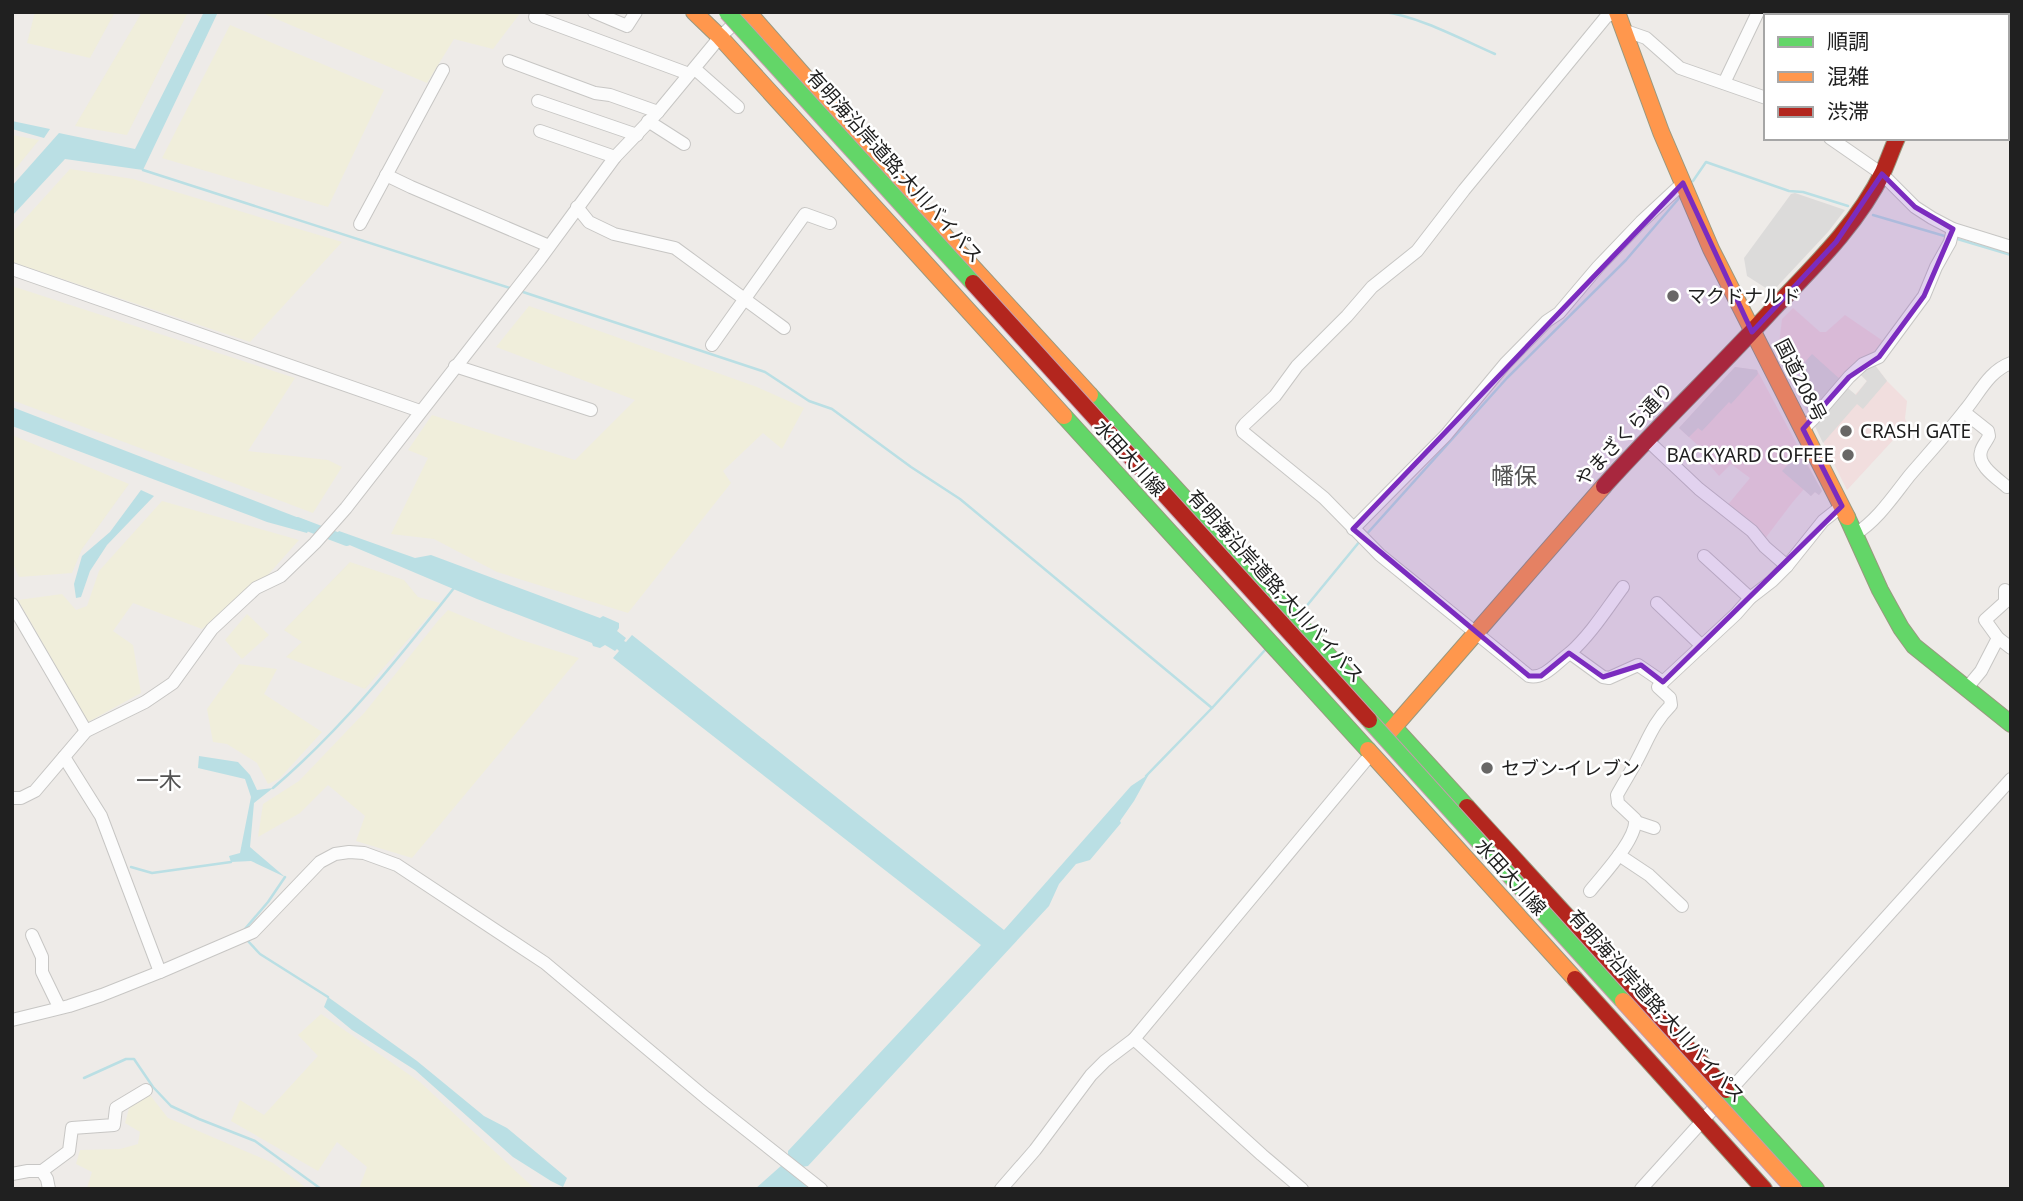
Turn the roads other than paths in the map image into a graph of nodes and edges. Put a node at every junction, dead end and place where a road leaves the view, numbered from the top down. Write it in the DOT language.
graph roads {
  1 [pos="594,12"];
  2 [pos="636,12"];
  3 [pos="694,12"];
  4 [pos="727,12"];
  5 [pos="734,12"];
  6 [pos="747,12"];
  7 [pos="1616,12"];
  8 [pos="1758,12"];
  9 [pos="534,17"];
  10 [pos="1623,30"];
  11 [pos="720,37"];
  12 [pos="509,61"];
  13 [pos="443,70"];
  14 [pos="692,71"];
  15 [pos="1724,83"];
  16 [pos="1764,97"];
  17 [pos="538,101"];
  18 [pos="738,107"];
  19 [pos="653,116"];
  20 [pos="540,131"];
  21 [pos="637,135"];
  22 [pos="1833,140"];
  23 [pos="1897,140"];
  24 [pos="684,144"];
  25 [pos="615,157"];
  26 [pos="1882,174"];
  27 [pos="386,175"];
  28 [pos="1686,189"];
  29 [pos="577,207"];
  30 [pos="830,223"];
  31 [pos="360,224"];
  32 [pos="1954,229"];
  33 [pos="549,246"];
  34 [pos="2011,247"];
  35 [pos="12,269"];
  36 [pos="746,300"];
  37 [pos="784,328"];
  38 [pos="1752,332"];
  39 [pos="712,345"];
  40 [pos="2011,363"];
  41 [pos="455,366"];
  42 [pos="590,410"];
  43 [pos="420,411"];
  44 [pos="1964,412"];
  45 [pos="1803,429"];
  46 [pos="1646,439"];
  47 [pos="2007,487"];
  48 [pos="1842,506"];
  49 [pos="1353,529"];
  50 [pos="1855,534"];
  51 [pos="1704,556"];
  52 [pos="1787,566"];
  53 [pos="1623,587"];
  54 [pos="2006,590"];
  55 [pos="1750,598"];
  56 [pos="1657,603"];
  57 [pos="12,604"];
  58 [pos="1475,634"];
  59 [pos="1998,638"];
  60 [pos="1702,646"];
  61 [pos="2011,648"];
  62 [pos="1570,653"];
  63 [pos="1663,682"];
  64 [pos="1966,689"];
  65 [pos="2011,724"];
  66 [pos="1393,727"];
  67 [pos="86,731"];
  68 [pos="1371,754"];
  69 [pos="64,757"];
  70 [pos="2011,779"];
  71 [pos="12,798"];
  72 [pos="1636,822"];
  73 [pos="1654,828"];
  74 [pos="1619,855"];
  75 [pos="1590,891"];
  76 [pos="1682,906"];
  77 [pos="32,935"];
  78 [pos="160,972"];
  79 [pos="59,1007"];
  80 [pos="12,1020"];
  81 [pos="1133,1039"];
  82 [pos="146,1090"];
  83 [pos="1728,1092"];
  84 [pos="1703,1119"];
  85 [pos="42,1171"];
  86 [pos="12,1174"];
  87 [pos="49,1189"];
  88 [pos="821,1189"];
  89 [pos="1001,1189"];
  90 [pos="1303,1189"];
  91 [pos="1641,1189"];
  92 [pos="1764,1189"];
  93 [pos="1794,1189"];
  94 [pos="1800,1189"];
  95 [pos="1816,1189"];
  1 -- 2 [label="street"];
  3 -- 11 [label="main road, 水田大川線"];
  4 -- 93 [label="main road, 有明海沿岸道路;大川バイパス, bridge"];
  5 -- 94 [label="main road, 有明海沿岸道路;大川バイパス, bridge"];
  6 -- 11 [label="street"];
  6 -- 66 [label="main road, 水田大川線"];
  7 -- 10 [label="main road, 国道208号"];
  7 -- 49 [label="street"];
  8 -- 15 [label="street"];
  9 -- 14 [label="street"];
  10 -- 15 [label="street"];
  10 -- 28 [label="main road, 国道208号"];
  11 -- 14 [label="street"];
  11 -- 68 [label="main road, 水田大川線"];
  12 -- 19 [label="street"];
  13 -- 27 [label="street"];
  14 -- 18 [label="street"];
  14 -- 19 [label="street"];
  15 -- 16 [label="street"];
  17 -- 21 [label="street"];
  19 -- 21 [label="street"];
  19 -- 24 [label="street"];
  20 -- 25 [label="street"];
  21 -- 25 [label="street"];
  22 -- 26 [label="street"];
  23 -- 26 [label="main road, やまざくら通り"];
  25 -- 29 [label="street"];
  26 -- 32 [label="street"];
  26 -- 38 [label="main road, やまざくら通り"];
  27 -- 31 [label="street"];
  27 -- 33 [label="street"];
  28 -- 38 [label="main road, 国道208号"];
  28 -- 49 [label="street"];
  29 -- 33 [label="street"];
  29 -- 36 [label="street"];
  30 -- 36 [label="street"];
  32 -- 34 [label="street"];
  32 -- 45 [label="street"];
  33 -- 41 [label="street"];
  35 -- 43 [label="street"];
  36 -- 37 [label="street"];
  36 -- 39 [label="street"];
  38 -- 45 [label="main road, 国道208号"];
  38 -- 46 [label="main road, やまざくら通り"];
  40 -- 44 [label="street"];
  41 -- 42 [label="street"];
  41 -- 43 [label="street"];
  43 -- 67 [label="street"];
  44 -- 47 [label="street"];
  44 -- 50 [label="street"];
  45 -- 48 [label="main road, 国道208号"];
  46 -- 52 [label="street"];
  46 -- 58 [label="main road, やまざくら通り"];
  48 -- 50 [label="main road, 国道208号"];
  48 -- 52 [label="street"];
  49 -- 58 [label="street"];
  50 -- 64 [label="main road, 国道208号"];
  51 -- 55 [label="street"];
  52 -- 55 [label="street"];
  53 -- 62 [label="street"];
  54 -- 59 [label="street"];
  55 -- 60 [label="street"];
  56 -- 60 [label="street"];
  57 -- 67 [label="street"];
  58 -- 62 [label="street"];
  58 -- 66 [label="main road, やまざくら通り"];
  59 -- 61 [label="street"];
  59 -- 64 [label="street"];
  60 -- 63 [label="street"];
  62 -- 63 [label="street"];
  63 -- 72 [label="street"];
  64 -- 65 [label="main road, 国道208号"];
  66 -- 68 [label="main road, やまざくら通り"];
  66 -- 83 [label="main road, 水田大川線"];
  67 -- 69 [label="street"];
  68 -- 81 [label="street"];
  68 -- 84 [label="main road, 水田大川線"];
  69 -- 71 [label="street"];
  69 -- 78 [label="street"];
  70 -- 83 [label="street"];
  72 -- 73 [label="street"];
  72 -- 74 [label="street"];
  74 -- 75 [label="street"];
  74 -- 76 [label="street"];
  77 -- 79 [label="street"];
  78 -- 79 [label="street"];
  78 -- 88 [label="street"];
  79 -- 80 [label="street"];
  81 -- 89 [label="street"];
  81 -- 90 [label="street"];
  82 -- 85 [label="street"];
  83 -- 84 [label="street"];
  83 -- 95 [label="main road, 水田大川線"];
  84 -- 91 [label="street"];
  84 -- 92 [label="main road, 水田大川線"];
  85 -- 86 [label="street"];
  85 -- 87 [label="street"];
}
